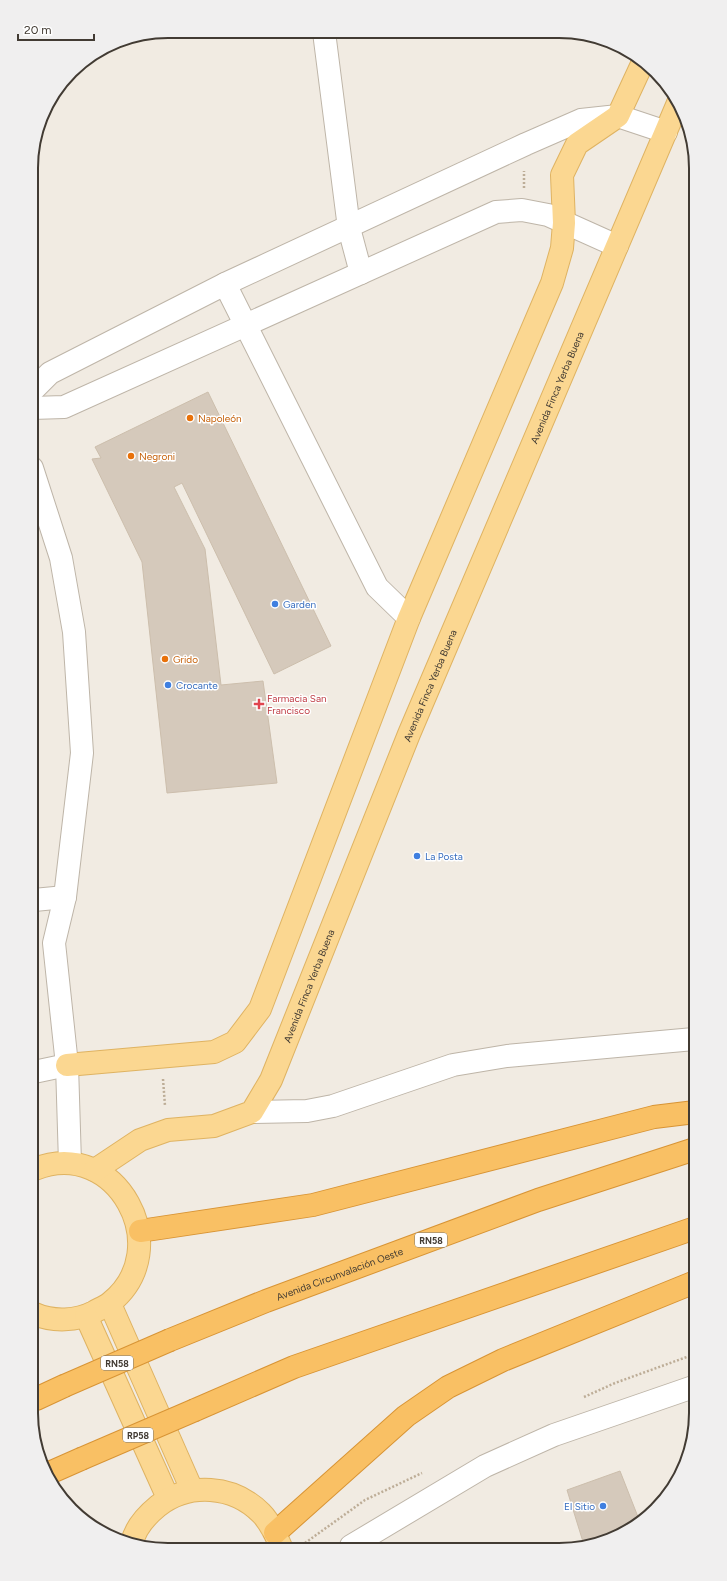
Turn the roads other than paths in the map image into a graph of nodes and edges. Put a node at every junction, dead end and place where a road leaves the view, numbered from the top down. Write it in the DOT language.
graph roads {
  1 [pos="325,38"];
  2 [pos="641,67"];
  3 [pos="675,110"];
  4 [pos="618,116"];
  5 [pos="666,132"];
  6 [pos="564,223"];
  7 [pos="349,228"];
  8 [pos="617,246"];
  9 [pos="361,273"];
  10 [pos="225,284"];
  11 [pos="247,326"];
  12 [pos="38,385"];
  13 [pos="38,408"];
  14 [pos="38,487"];
  15 [pos="409,618"];
  16 [pos="65,898"];
  17 [pos="38,900"];
  18 [pos="689,1038"];
  19 [pos="67,1065"];
  20 [pos="38,1071"];
  21 [pos="252,1112"];
  22 [pos="689,1113"];
  23 [pos="689,1151"];
  24 [pos="70,1163"];
  25 [pos="38,1168"];
  26 [pos="95,1170"];
  27 [pos="689,1230"];
  28 [pos="140,1232"];
  29 [pos="689,1284"];
  30 [pos="110,1304"];
  31 [pos="38,1315"];
  32 [pos="86,1316"];
  33 [pos="689,1388"];
  34 [pos="38,1398"];
  35 [pos="52,1472"];
  36 [pos="192,1490"];
  37 [pos="168,1498"];
  38 [pos="133,1538"];
  39 [pos="278,1540"];
  40 [pos="356,1543"];
  1 -- 7 [label="street"];
  2 -- 4 [label="main road"];
  3 -- 5 [label="main road, Avenida Finca Yerba Buena"];
  4 -- 5 [label="street"];
  4 -- 6 [label="main road"];
  4 -- 7 [label="street"];
  5 -- 8 [label="main road, Avenida Finca Yerba Buena"];
  6 -- 8 [label="street"];
  6 -- 9 [label="street"];
  6 -- 15 [label="main road"];
  7 -- 9 [label="street"];
  7 -- 10 [label="street"];
  8 -- 21 [label="main road, Avenida Finca Yerba Buena"];
  9 -- 11 [label="street"];
  10 -- 11 [label="street"];
  10 -- 12 [label="street"];
  11 -- 13 [label="street"];
  11 -- 15 [label="street"];
  14 -- 16 [label="street"];
  15 -- 19 [label="main road"];
  16 -- 17 [label="street"];
  16 -- 19 [label="street"];
  18 -- 21 [label="street"];
  19 -- 20 [label="street"];
  19 -- 24 [label="street"];
  21 -- 26 [label="main road"];
  22 -- 28 [label="highway"];
  23 -- 34 [label="highway, Avenida Circunvalación Oeste / RN58, bridge"];
  24 -- 25 [label="main road"];
  24 -- 26 [label="main road"];
  26 -- 28 [label="main road"];
  27 -- 35 [label="highway, RP58, bridge"];
  28 -- 30 [label="main road"];
  29 -- 39 [label="highway"];
  30 -- 32 [label="main road"];
  30 -- 36 [label="main road"];
  31 -- 32 [label="main road"];
  32 -- 37 [label="main road"];
  33 -- 40 [label="street"];
  36 -- 37 [label="main road"];
  36 -- 39 [label="main road"];
  37 -- 38 [label="main road"];
}
